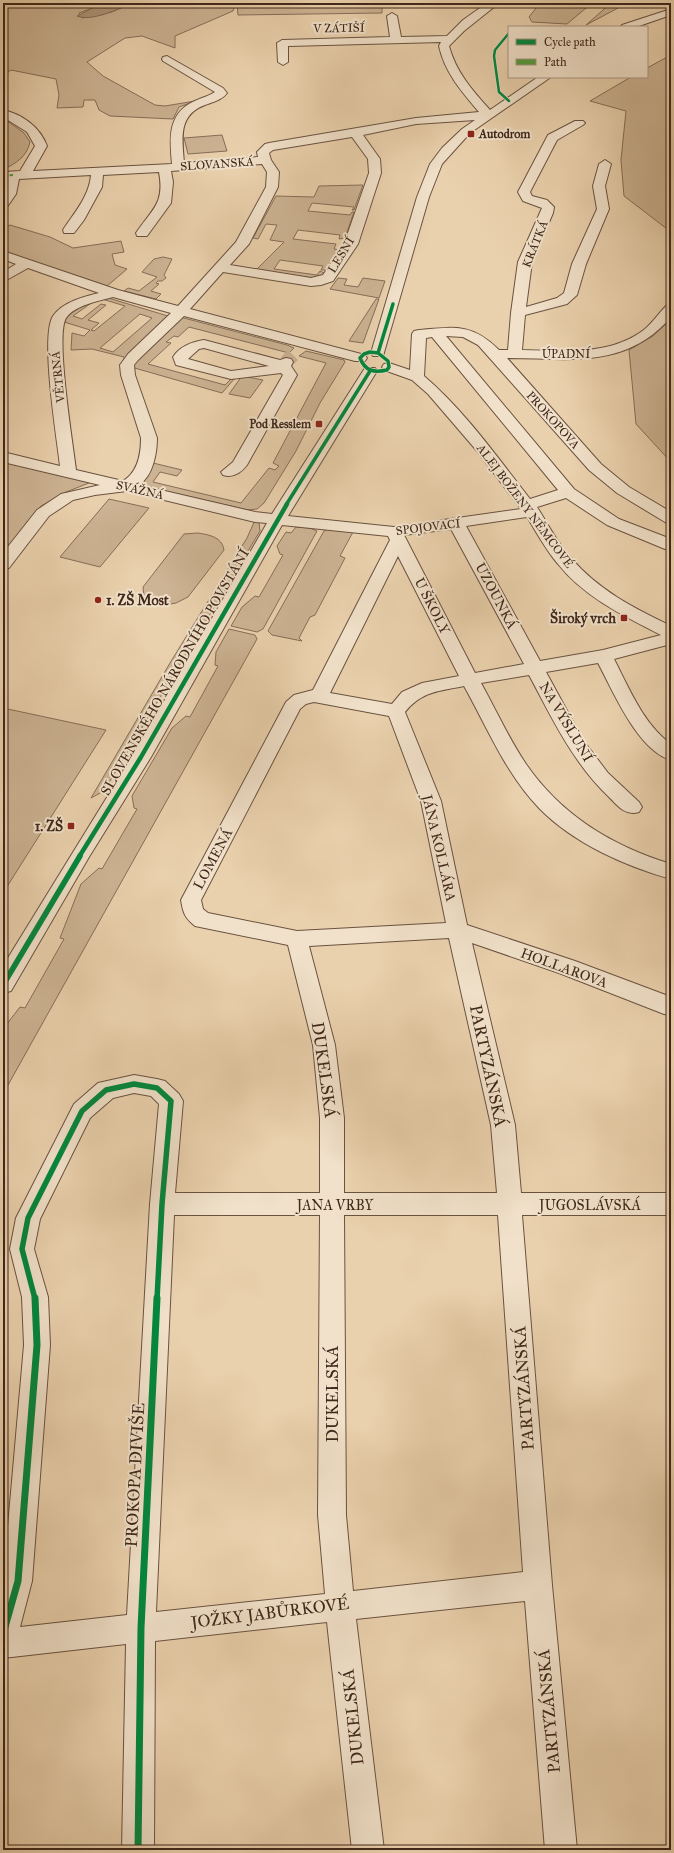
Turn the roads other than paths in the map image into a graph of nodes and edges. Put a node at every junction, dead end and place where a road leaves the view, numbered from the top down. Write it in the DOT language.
graph roads {
  1 [pos="494,3"];
  2 [pos="671,12"];
  3 [pos="392,16"];
  4 [pos="629,26"];
  5 [pos="396,40"];
  6 [pos="448,40"];
  7 [pos="167,59"];
  8 [pos="283,62"];
  9 [pos="544,78"];
  10 [pos="3,113"];
  11 [pos="488,115"];
  12 [pos="579,123"];
  13 [pos="355,133"];
  14 [pos="265,160"];
  15 [pos="605,164"];
  16 [pos="178,166"];
  17 [pos="164,168"];
  18 [pos="97,172"];
  19 [pos="13,175"];
  20 [pos="3,204"];
  21 [pos="69,230"];
  22 [pos="142,232"];
  23 [pos="3,255"];
  24 [pos="26,264"];
  25 [pos="221,268"];
  26 [pos="3,278"];
  27 [pos="113,293"];
  28 [pos="671,309"];
  29 [pos="181,311"];
  30 [pos="518,313"];
  31 [pos="436,333"];
  32 [pos="304,344"];
  33 [pos="378,353"];
  34 [pos="494,354"];
  35 [pos="516,354"];
  36 [pos="360,358"];
  37 [pos="287,362"];
  38 [pos="389,367"];
  39 [pos="370,371"];
  40 [pos="417,377"];
  41 [pos="3,457"];
  42 [pos="228,472"];
  43 [pos="69,474"];
  44 [pos="125,487"];
  45 [pos="568,492"];
  46 [pos="529,509"];
  47 [pos="278,518"];
  48 [pos="671,519"];
  49 [pos="457,524"];
  50 [pos="396,536"];
  51 [pos="671,545"];
  52 [pos="3,564"];
  53 [pos="414,570"];
  54 [pos="379,577"];
  55 [pos="671,634"];
  56 [pos="671,638"];
  57 [pos="603,656"];
  58 [pos="535,669"];
  59 [pos="470,680"];
  60 [pos="319,697"];
  61 [pos="396,711"];
  62 [pos="671,754"];
  63 [pos="632,807"];
  64 [pos="671,872"];
  65 [pos="458,930"];
  66 [pos="297,939"];
  67 [pos="3,985"];
  68 [pos="671,1006"];
  69 [pos="162,1204"];
  70 [pos="671,1204"];
  71 [pos="332,1205"];
  72 [pos="509,1205"];
  73 [pos="538,1585"];
  74 [pos="340,1605"];
  75 [pos="141,1628"];
  76 [pos="3,1634"];
  77 [pos="3,1643"];
  78 [pos="138,1850"];
  79 [pos="368,1850"];
  80 [pos="561,1850"];
  1 -- 6 [label="street"];
  2 -- 4 [label="street"];
  3 -- 5 [label="street"];
  5 -- 6 [label="street, V ZÁTIŠÍ"];
  5 -- 8 [label="street, V ZÁTIŠÍ"];
  6 -- 11 [label="street"];
  7 -- 16 [label="street"];
  9 -- 11 [label="street"];
  10 -- 19 [label="street"];
  11 -- 13 [label="street, SLOVANSKÁ"];
  11 -- 33 [label="street"];
  12 -- 30 [label="street, KRÁTKÁ"];
  13 -- 14 [label="street, SLOVANSKÁ"];
  13 -- 25 [label="street, LESNÍ"];
  14 -- 16 [label="street, SLOVANSKÁ"];
  14 -- 25 [label="street"];
  15 -- 30 [label="street"];
  16 -- 17 [label="street, SLOVANSKÁ"];
  17 -- 18 [label="street, SLOVANSKÁ"];
  17 -- 22 [label="street"];
  18 -- 19 [label="street, SLOVANSKÁ"];
  18 -- 21 [label="street"];
  19 -- 20 [label="street"];
  23 -- 24 [label="street"];
  24 -- 26 [label="street"];
  24 -- 27 [label="street"];
  25 -- 29 [label="street"];
  27 -- 29 [label="street"];
  27 -- 43 [label="street, VĚTRNÁ"];
  28 -- 35 [label="street, ÚPADNÍ"];
  29 -- 32 [label="street"];
  29 -- 44 [label="street"];
  30 -- 35 [label="street, KRÁTKÁ"];
  31 -- 34 [label="street, PROKOPOVA"];
  31 -- 40 [label="street, PROKOPOVA"];
  31 -- 45 [label="street"];
  32 -- 36 [label="street"];
  32 -- 37 [label="street"];
  33 -- 36 [label="street"];
  33 -- 38 [label="street"];
  34 -- 35 [label="street, ÚPADNÍ"];
  34 -- 48 [label="street, PROKOPOVA"];
  36 -- 39 [label="street"];
  37 -- 37 [label="street"];
  37 -- 42 [label="street"];
  38 -- 39 [label="street"];
  38 -- 40 [label="street, ALEJ BOŽENY NĚMCOVÉ"];
  39 -- 47 [label="street, SLOVENSKÉHO NÁRODNÍHO POVSTÁNÍ"];
  40 -- 46 [label="street, ALEJ BOŽENY NĚMCOVÉ"];
  41 -- 43 [label="street, SVÁŽNÁ"];
  43 -- 44 [label="street, SVÁŽNÁ"];
  44 -- 47 [label="street, SVÁŽNÁ"];
  44 -- 52 [label="street"];
  45 -- 46 [label="street"];
  45 -- 51 [label="street"];
  46 -- 49 [label="street, SPOJOVACÍ"];
  46 -- 55 [label="street, ALEJ BOŽENY NĚMCOVÉ"];
  47 -- 50 [label="street, SPOJOVACÍ"];
  47 -- 67 [label="street, SLOVENSKÉHO NÁRODNÍHO POVSTÁNÍ"];
  49 -- 50 [label="street, SPOJOVACÍ"];
  49 -- 58 [label="street, UZOUNKÁ"];
  50 -- 53 [label="street, U ŠKOLY"];
  50 -- 54 [label="street"];
  53 -- 54 [label="street"];
  53 -- 59 [label="street, U ŠKOLY"];
  54 -- 60 [label="street"];
  56 -- 57 [label="street"];
  57 -- 58 [label="street"];
  57 -- 62 [label="street"];
  58 -- 59 [label="street"];
  58 -- 63 [label="street, NA VÝSLUNÍ"];
  59 -- 61 [label="street"];
  59 -- 64 [label="street, U ŠKOLY"];
  60 -- 61 [label="street, LOMENÁ"];
  60 -- 66 [label="street, LOMENÁ"];
  61 -- 65 [label="street, JÁNA KOLLÁRA"];
  65 -- 66 [label="street, LOMENÁ"];
  65 -- 68 [label="street, HOLLAROVA"];
  65 -- 72 [label="street, PARTYZÁNSKÁ"];
  66 -- 71 [label="street, DUKELSKÁ"];
  69 -- 71 [label="street, JANA VRBY"];
  69 -- 75 [label="street, PROKOPA DIVIŠE"];
  69 -- 76 [label="street, PROKOPA DIVIŠE"];
  70 -- 72 [label="street, JUGOSLÁVSKÁ"];
  71 -- 72 [label="street, JANA VRBY"];
  71 -- 74 [label="street, DUKELSKÁ"];
  72 -- 73 [label="street, PARTYZÁNSKÁ"];
  73 -- 74 [label="street, JOŽKY JABŮRKOVÉ"];
  73 -- 80 [label="street, PARTYZÁNSKÁ"];
  74 -- 75 [label="street, JOŽKY JABŮRKOVÉ"];
  74 -- 79 [label="street, DUKELSKÁ"];
  75 -- 77 [label="street, JOŽKY JABŮRKOVÉ"];
  75 -- 78 [label="street, PROKOPA DIVIŠE"];
}
